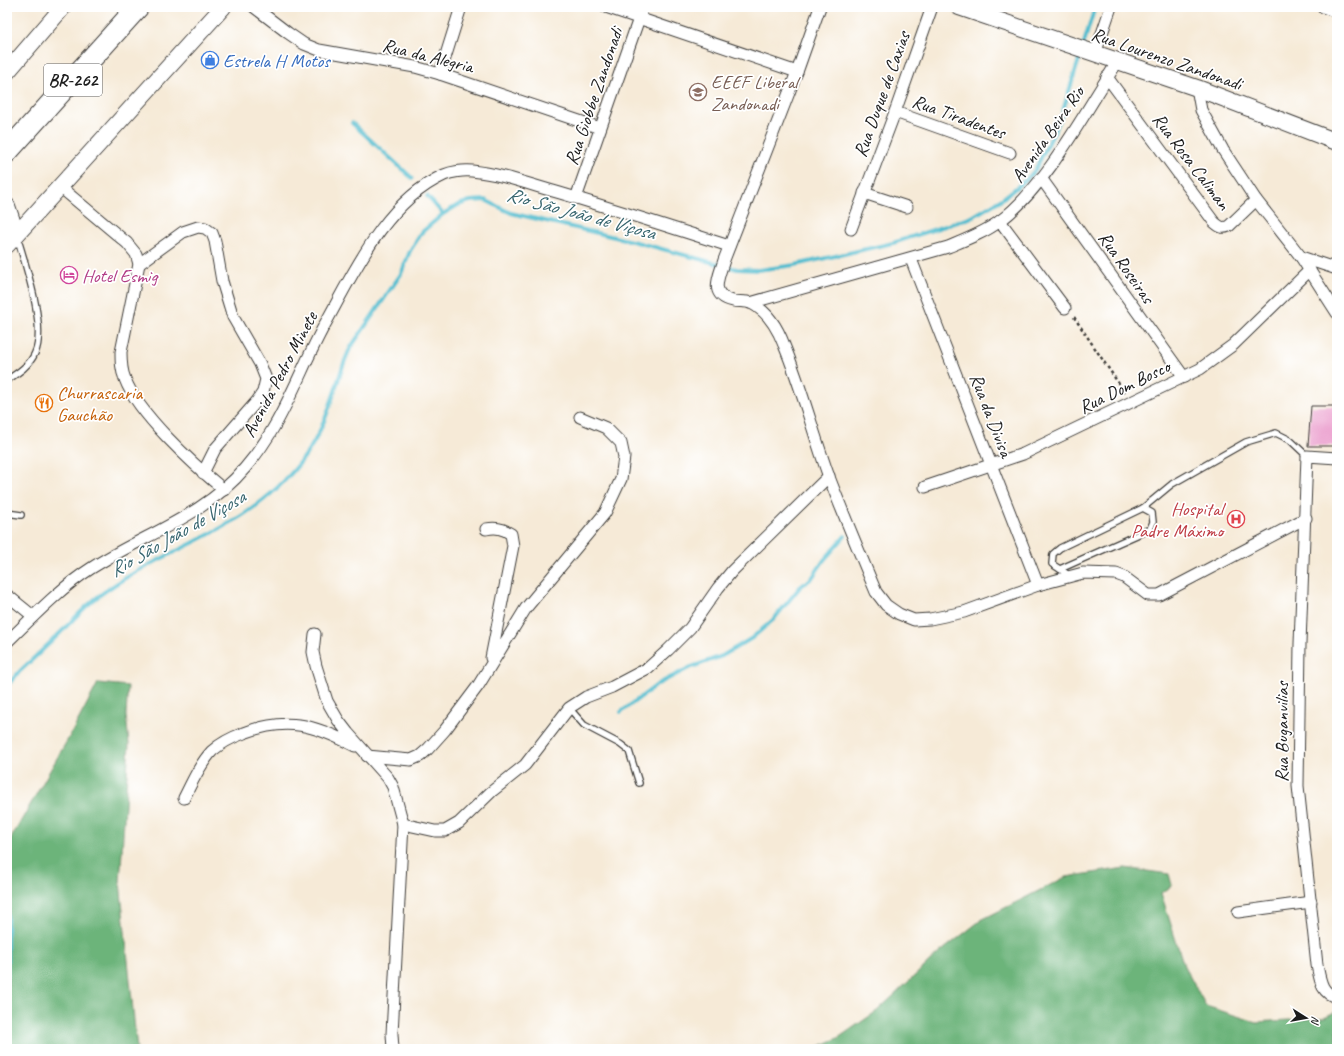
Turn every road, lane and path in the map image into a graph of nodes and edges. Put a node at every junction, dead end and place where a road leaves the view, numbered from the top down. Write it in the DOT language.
graph roads {
  1 [pos="63,7"];
  2 [pos="138,7"];
  3 [pos="223,7"];
  4 [pos="254,7"];
  5 [pos="461,7"];
  6 [pos="606,7"];
  7 [pos="643,7"];
  8 [pos="820,7"];
  9 [pos="932,7"];
  10 [pos="959,7"];
  11 [pos="1111,7"];
  12 [pos="1323,7"];
  13 [pos="1337,12"];
  14 [pos="639,19"];
  15 [pos="1091,52"];
  16 [pos="1118,61"];
  17 [pos="7,72"];
  18 [pos="797,72"];
  19 [pos="440,74"];
  20 [pos="1108,77"];
  21 [pos="1197,88"];
  22 [pos="895,112"];
  23 [pos="600,128"];
  24 [pos="1337,142"];
  25 [pos="7,152"];
  26 [pos="1010,153"];
  27 [pos="1041,178"];
  28 [pos="59,186"];
  29 [pos="864,193"];
  30 [pos="576,198"];
  31 [pos="1256,200"];
  32 [pos="7,206"];
  33 [pos="907,207"];
  34 [pos="1000,221"];
  35 [pos="851,229"];
  36 [pos="12,239"];
  37 [pos="730,246"];
  38 [pos="1301,257"];
  39 [pos="911,259"];
  40 [pos="139,264"];
  41 [pos="1337,269"];
  42 [pos="1310,270"];
  43 [pos="750,303"];
  44 [pos="1065,308"];
  45 [pos="1337,313"];
  46 [pos="1074,317"];
  47 [pos="1184,377"];
  48 [pos="7,380"];
  49 [pos="1132,403"];
  50 [pos="580,417"];
  51 [pos="1307,456"];
  52 [pos="1337,458"];
  53 [pos="992,466"];
  54 [pos="203,473"];
  55 [pos="829,476"];
  56 [pos="925,487"];
  57 [pos="224,490"];
  58 [pos="1143,508"];
  59 [pos="7,513"];
  60 [pos="21,515"];
  61 [pos="1306,518"];
  62 [pos="486,530"];
  63 [pos="1064,572"];
  64 [pos="1038,585"];
  65 [pos="7,595"];
  66 [pos="33,616"];
  67 [pos="315,634"];
  68 [pos="7,642"];
  69 [pos="489,668"];
  70 [pos="569,708"];
  71 [pos="364,752"];
  72 [pos="639,783"];
  73 [pos="184,798"];
  74 [pos="403,824"];
  75 [pos="1311,902"];
  76 [pos="1238,912"];
  77 [pos="1337,997"];
  78 [pos="393,1049"];
  1 -- 17 [label="street"];
  2 -- 25 [label="highway, BR-262"];
  3 -- 28 [label="street"];
  4 -- 19 [label="street, Rua da Alegria"];
  5 -- 19 [label="street"];
  6 -- 14 [label="street"];
  7 -- 14 [label="street, Rua Giobbe Zandonadi"];
  8 -- 18 [label="street"];
  9 -- 22 [label="street, Rua Duque de Caxias"];
  10 -- 15 [label="street, Rua Lourenzo Zandonadi"];
  11 -- 15 [label="street"];
  12 -- 13 [label="street"];
  14 -- 18 [label="street"];
  14 -- 23 [label="street, Rua Giobbe Zandonadi"];
  15 -- 16 [label="street, Rua Lourenzo Zandonadi"];
  16 -- 20 [label="street, Avenida Beira Rio"];
  16 -- 21 [label="street, Rua Lourenzo Zandonadi"];
  18 -- 37 [label="street"];
  19 -- 23 [label="street, Rua da Alegria"];
  20 -- 27 [label="street, Avenida Beira Rio"];
  20 -- 31 [label="street, Rua Rosa Caliman"];
  21 -- 24 [label="street, Rua Lourenzo Zandonadi"];
  21 -- 31 [label="street"];
  22 -- 26 [label="street, Rua Tiradentes"];
  22 -- 29 [label="street, Rua Duque de Caxias"];
  23 -- 30 [label="street, Rua Giobbe Zandonadi"];
  27 -- 34 [label="street, Avenida Beira Rio"];
  27 -- 47 [label="street, Rua Roseiras"];
  28 -- 36 [label="street"];
  28 -- 40 [label="street"];
  29 -- 33 [label="street"];
  29 -- 35 [label="street, Rua Duque de Caxias"];
  30 -- 37 [label="street, Avenida Pedro Minete"];
  30 -- 57 [label="street, Avenida Pedro Minete"];
  31 -- 38 [label="street"];
  32 -- 36 [label="street"];
  34 -- 39 [label="street, Avenida Beira Rio"];
  34 -- 44 [label="street"];
  36 -- 48 [label="lane"];
  37 -- 43 [label="street"];
  38 -- 41 [label="street"];
  38 -- 42 [label="street"];
  39 -- 43 [label="street, Avenida Beira Rio"];
  39 -- 53 [label="street, Rua da Divisa"];
  40 -- 54 [label="street"];
  40 -- 54 [label="street"];
  42 -- 45 [label="street"];
  42 -- 47 [label="street, Rua Dom Bosco"];
  43 -- 55 [label="street"];
  46 -- 49 [label="path"];
  47 -- 49 [label="street, Rua Dom Bosco"];
  49 -- 53 [label="street, Rua Dom Bosco"];
  50 -- 69 [label="street"];
  51 -- 52 [label="street"];
  51 -- 58 [label="lane"];
  51 -- 61 [label="street, Rua Buganvilias"];
  53 -- 56 [label="street, Rua Dom Bosco"];
  53 -- 64 [label="street, Rua da Divisa"];
  54 -- 57 [label="street"];
  55 -- 64 [label="street"];
  55 -- 70 [label="street"];
  57 -- 66 [label="street, Avenida Pedro Minete"];
  58 -- 63 [label="lane"];
  58 -- 63 [label="lane"];
  59 -- 60 [label="lane"];
  61 -- 63 [label="street"];
  61 -- 75 [label="street, Rua Buganvilias"];
  62 -- 69 [label="street"];
  63 -- 64 [label="street"];
  65 -- 66 [label="street"];
  66 -- 68 [label="street, Avenida Pedro Minete"];
  67 -- 71 [label="street"];
  69 -- 71 [label="street"];
  70 -- 72 [label="lane"];
  70 -- 74 [label="street"];
  71 -- 73 [label="street"];
  71 -- 74 [label="street"];
  74 -- 78 [label="street"];
  75 -- 76 [label="street"];
  75 -- 77 [label="street, Rua Buganvilias"];
}
